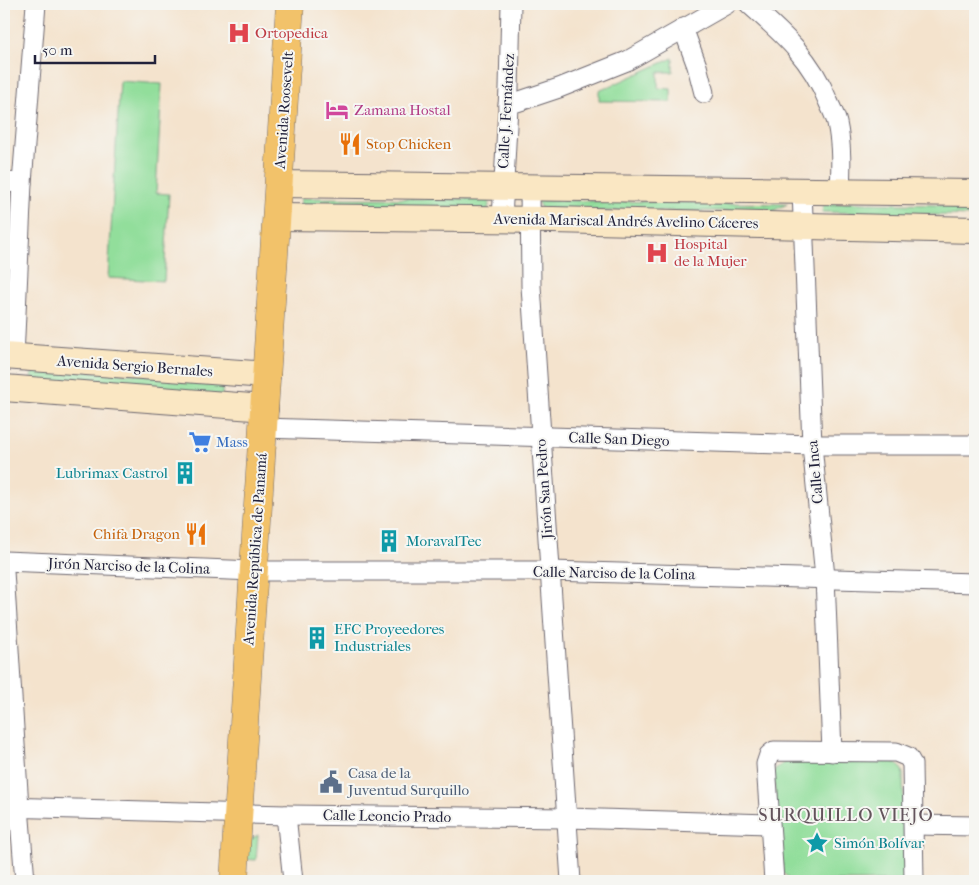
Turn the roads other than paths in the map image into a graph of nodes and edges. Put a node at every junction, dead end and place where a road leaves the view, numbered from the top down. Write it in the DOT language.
graph roads {
  1 [pos="36,4"];
  2 [pos="290,4"];
  3 [pos="511,4"];
  4 [pos="727,4"];
  5 [pos="749,4"];
  6 [pos="683,28"];
  7 [pos="704,94"];
  8 [pos="508,97"];
  9 [pos="13,182"];
  10 [pos="279,184"];
  11 [pos="502,186"];
  12 [pos="530,187"];
  13 [pos="802,191"];
  14 [pos="840,192"];
  15 [pos="975,193"];
  16 [pos="278,217"];
  17 [pos="502,219"];
  18 [pos="530,220"];
  19 [pos="802,225"];
  20 [pos="975,230"];
  21 [pos="9,356"];
  22 [pos="267,376"];
  23 [pos="4,388"];
  24 [pos="264,418"];
  25 [pos="541,436"];
  26 [pos="812,445"];
  27 [pos="975,445"];
  28 [pos="4,561"];
  29 [pos="4,571"];
  30 [pos="254,571"];
  31 [pos="550,571"];
  32 [pos="825,577"];
  33 [pos="975,583"];
  34 [pos="832,752"];
  35 [pos="11,807"];
  36 [pos="238,814"];
  37 [pos="286,815"];
  38 [pos="567,818"];
  39 [pos="769,824"];
  40 [pos="914,825"];
  41 [pos="975,826"];
  42 [pos="25,881"];
  43 [pos="234,881"];
  44 [pos="293,881"];
  45 [pos="571,881"];
  46 [pos="774,881"];
  47 [pos="914,881"];
  1 -- 9 [label="street"];
  2 -- 10 [label="main road, Avenida Roosevelt"];
  3 -- 8 [label="street, Calle J. Fernández"];
  4 -- 6 [label="street"];
  5 -- 14 [label="street"];
  6 -- 7 [label="street"];
  6 -- 8 [label="street"];
  8 -- 11 [label="street, Calle J. Fernández"];
  9 -- 21 [label="street"];
  10 -- 11 [label="street"];
  10 -- 16 [label="main road, Avenida Roosevelt"];
  11 -- 12 [label="street"];
  11 -- 17 [label="street, Calle J. Fernández"];
  12 -- 13 [label="street"];
  12 -- 18 [label="street, Jirón San Pedro"];
  13 -- 14 [label="street"];
  13 -- 19 [label="street, Calle Inca"];
  14 -- 15 [label="street"];
  16 -- 17 [label="street, Avenida Mariscal Andrés Avelino Cáceres"];
  16 -- 22 [label="main road, Avenida República de Panamá"];
  17 -- 18 [label="street, Avenida Mariscal Andrés Avelino Cáceres"];
  18 -- 19 [label="street, Avenida Mariscal Andrés Avelino Cáceres"];
  18 -- 25 [label="street, Jirón San Pedro"];
  19 -- 20 [label="street, Avenida Mariscal Andrés Avelino Cáceres"];
  19 -- 26 [label="street, Calle Inca"];
  21 -- 22 [label="street, Avenida Sergio Bernales"];
  22 -- 24 [label="main road, Avenida República de Panamá"];
  23 -- 24 [label="street, Avenida Sergio Bernales"];
  24 -- 25 [label="street, Calle San Diego"];
  24 -- 30 [label="main road, Avenida República de Panamá"];
  25 -- 26 [label="street, Calle San Diego"];
  25 -- 31 [label="street, Jirón San Pedro"];
  26 -- 27 [label="street, Calle San Diego"];
  26 -- 32 [label="street, Calle Inca"];
  28 -- 30 [label="street, Jirón Narciso de la Colina"];
  29 -- 35 [label="street"];
  30 -- 31 [label="street, Calle Narciso de la Colina"];
  30 -- 36 [label="main road, Avenida República de Panamá"];
  31 -- 32 [label="street, Calle Narciso de la Colina"];
  31 -- 38 [label="street, Jirón San Pedro"];
  32 -- 33 [label="street, Calle Narciso de la Colina"];
  32 -- 34 [label="street, Calle Inca"];
  34 -- 39 [label="street"];
  34 -- 40 [label="street"];
  35 -- 36 [label="street, Calle Leoncio Prado"];
  35 -- 42 [label="street"];
  36 -- 37 [label="street, Calle Leoncio Prado"];
  36 -- 43 [label="main road, Avenida República de Panamá"];
  37 -- 38 [label="street, Calle Leoncio Prado"];
  37 -- 44 [label="street"];
  38 -- 39 [label="street, Calle Leoncio Prado"];
  38 -- 45 [label="street, Jirón San Pedro"];
  39 -- 46 [label="street"];
  40 -- 41 [label="street"];
  40 -- 47 [label="street"];
}
